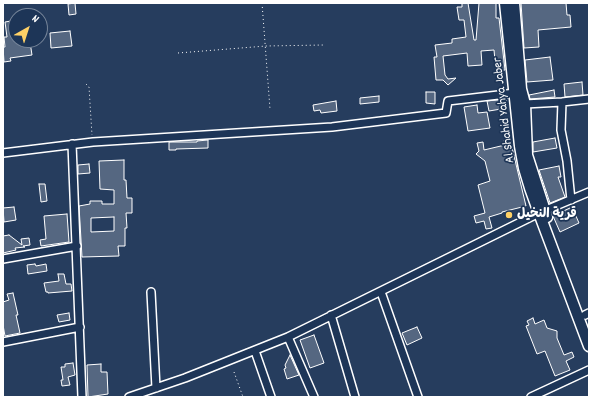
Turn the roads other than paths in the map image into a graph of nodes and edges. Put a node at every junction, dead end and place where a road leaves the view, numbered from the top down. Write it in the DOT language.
graph roads {
  1 [pos="505,3"];
  2 [pos="514,3"];
  3 [pos="515,93"];
  4 [pos="589,99"];
  5 [pos="562,102"];
  6 [pos="525,104"];
  7 [pos="72,144"];
  8 [pos="3,153"];
  9 [pos="589,192"];
  10 [pos="571,200"];
  11 [pos="542,212"];
  12 [pos="77,246"];
  13 [pos="3,259"];
  14 [pos="151,292"];
  15 [pos="381,292"];
  16 [pos="587,314"];
  17 [pos="331,315"];
  18 [pos="80,326"];
  19 [pos="589,327"];
  20 [pos="288,337"];
  21 [pos="3,342"];
  22 [pos="589,346"];
  23 [pos="255,351"];
  24 [pos="589,370"];
  25 [pos="156,388"];
  26 [pos="82,397"];
  27 [pos="130,397"];
  28 [pos="271,397"];
  29 [pos="314,397"];
  30 [pos="355,397"];
  31 [pos="418,397"];
  32 [pos="531,397"];
  1 -- 3 [label="street, Al Shahid Yahya Jaber"];
  2 -- 6 [label="street, Al Shahid Yahya Jaber"];
  3 -- 6 [label="street"];
  3 -- 7 [label="street"];
  3 -- 11 [label="street, Al Shahid Yahya Jaber"];
  4 -- 5 [label="street"];
  5 -- 6 [label="street"];
  5 -- 10 [label="street"];
  6 -- 11 [label="street, Al Shahid Yahya Jaber"];
  7 -- 8 [label="street"];
  7 -- 12 [label="street"];
  9 -- 10 [label="street"];
  10 -- 11 [label="street"];
  11 -- 15 [label="street"];
  11 -- 16 [label="street, Al Shahid Yahya Jaber"];
  11 -- 22 [label="street, Al Shahid Yahya Jaber"];
  12 -- 13 [label="street"];
  12 -- 18 [label="street"];
  14 -- 25 [label="street"];
  15 -- 17 [label="street"];
  15 -- 31 [label="street"];
  16 -- 19 [label="street, Al Shahid Yahya Jaber"];
  17 -- 20 [label="street"];
  17 -- 30 [label="street"];
  18 -- 21 [label="street"];
  18 -- 26 [label="street"];
  20 -- 23 [label="street"];
  20 -- 29 [label="street"];
  23 -- 25 [label="street"];
  23 -- 28 [label="street"];
  24 -- 32 [label="street"];
  25 -- 27 [label="street"];
}
